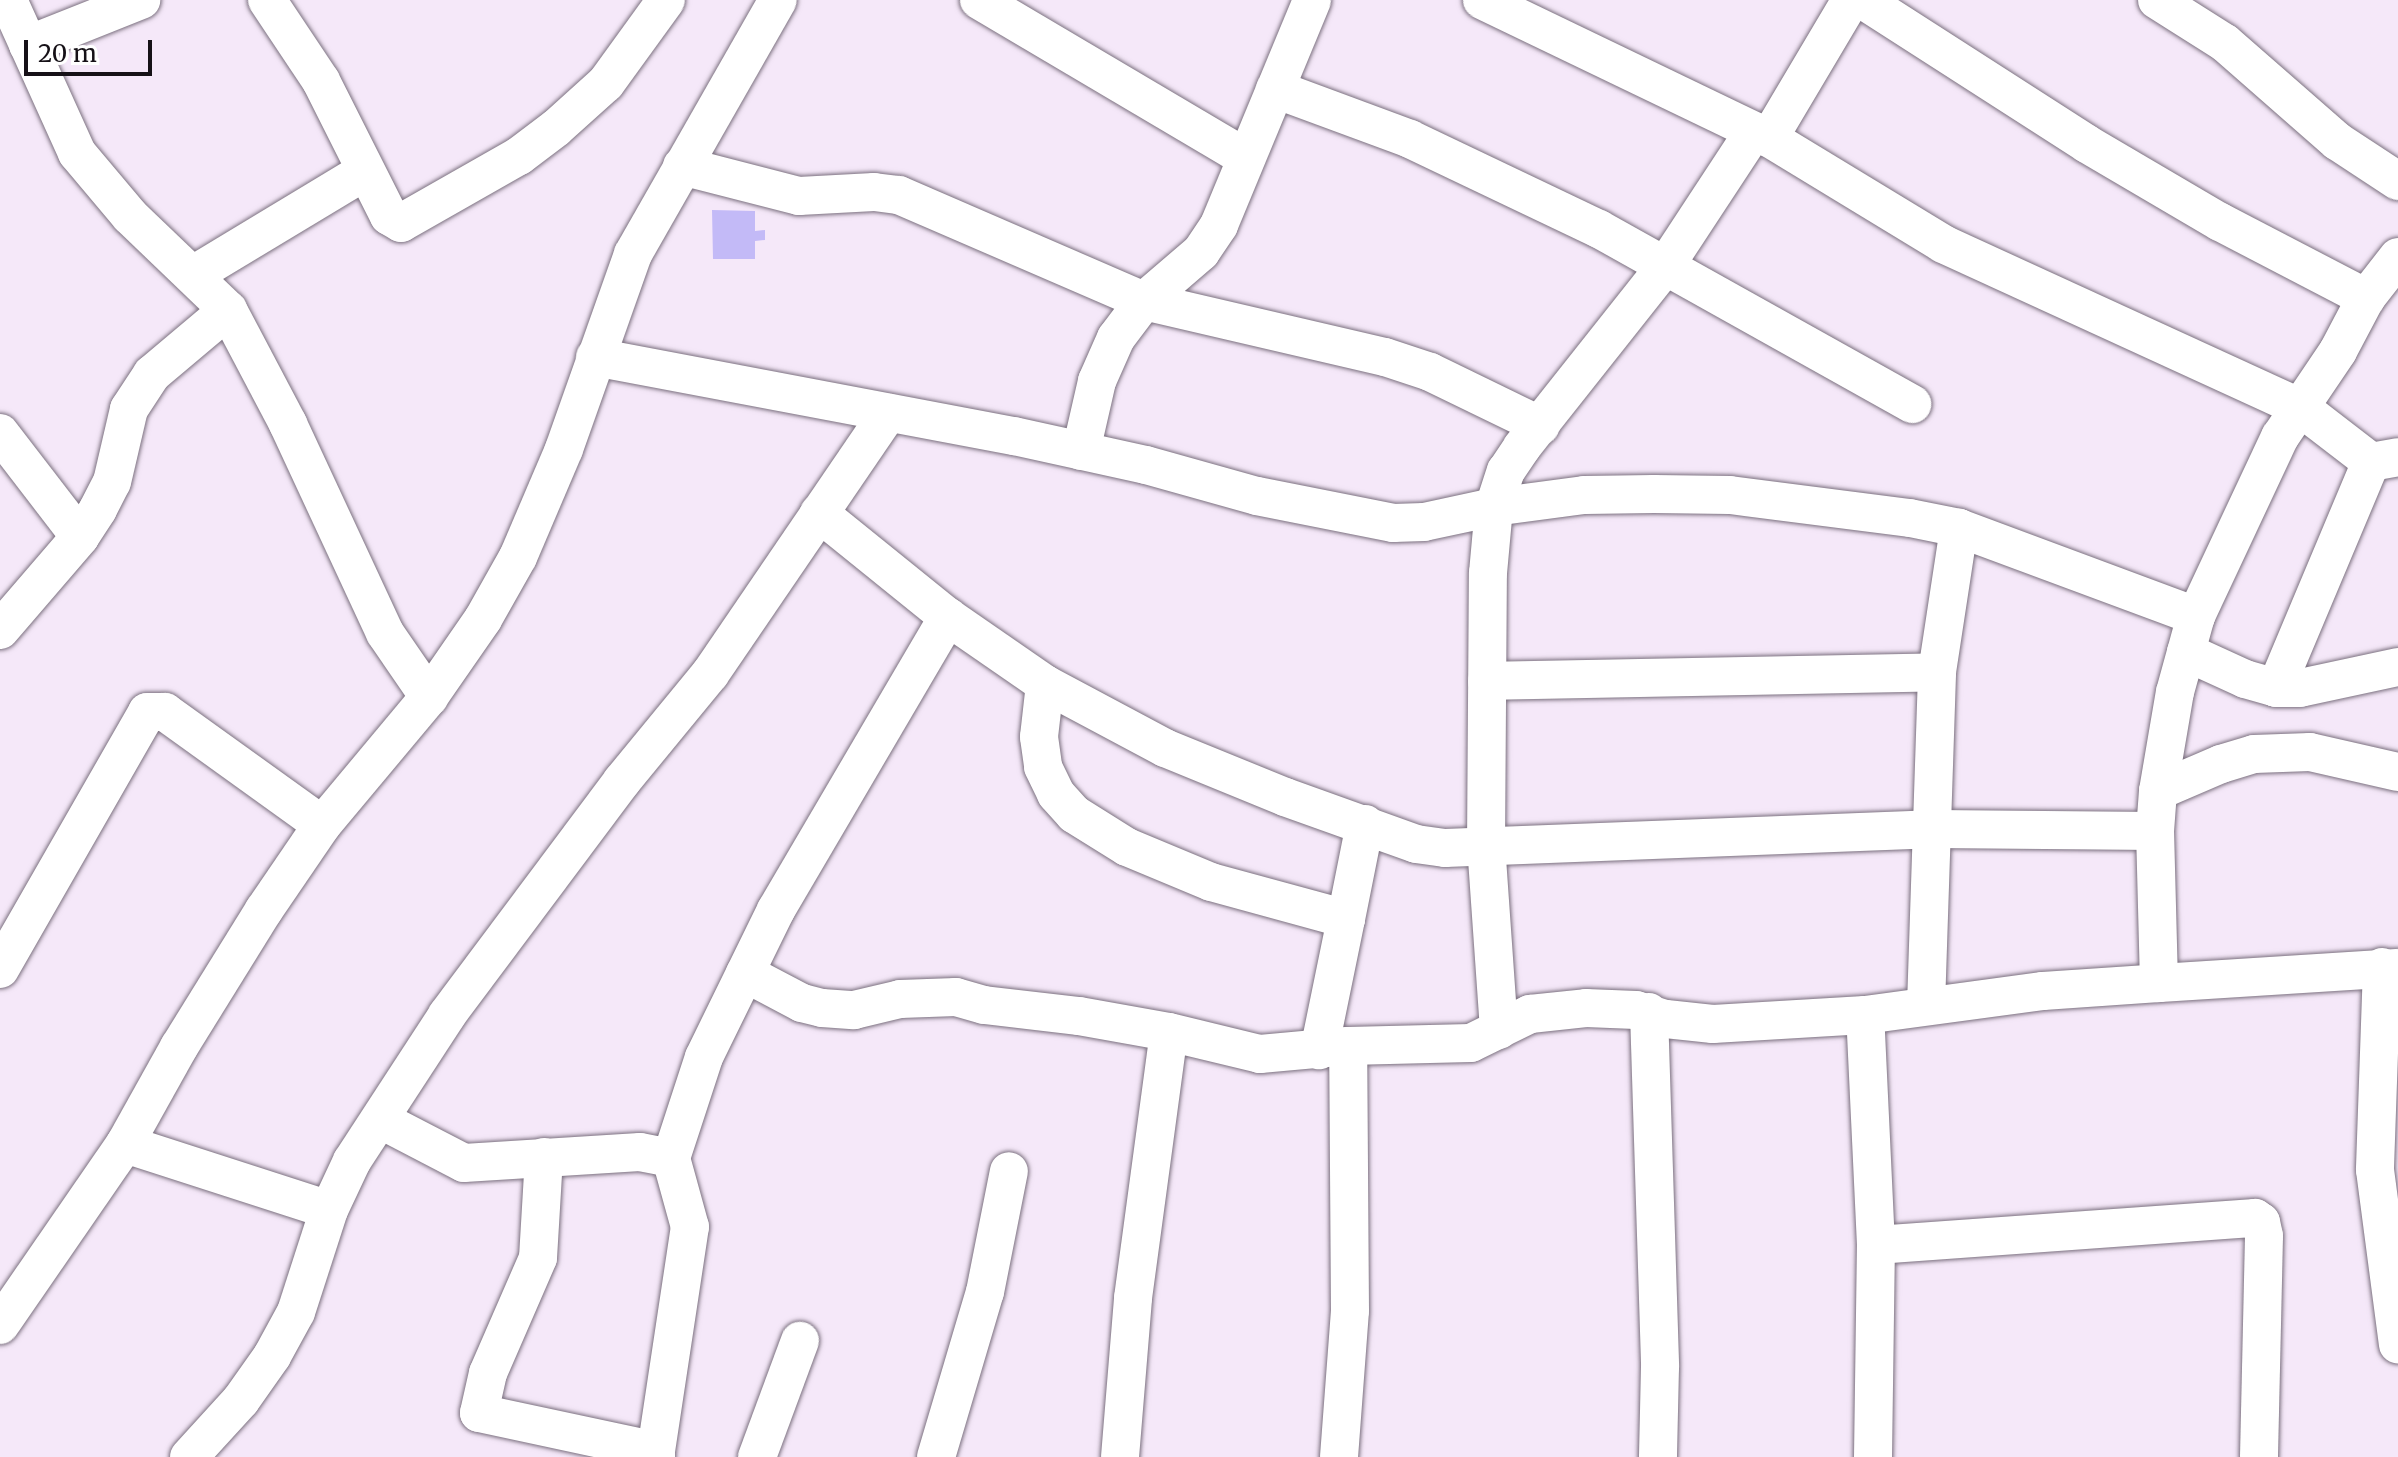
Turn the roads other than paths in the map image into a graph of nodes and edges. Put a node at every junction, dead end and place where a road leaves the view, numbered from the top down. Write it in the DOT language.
graph roads {
  1 [pos="8,0"];
  2 [pos="141,0"];
  3 [pos="267,0"];
  4 [pos="666,0"];
  5 [pos="778,0"];
  6 [pos="981,0"];
  7 [pos="1312,0"];
  8 [pos="1482,0"];
  9 [pos="2157,0"];
  10 [pos="1866,1"];
  11 [pos="28,45"];
  12 [pos="1275,89"];
  13 [pos="1762,135"];
  14 [pos="1246,158"];
  15 [pos="682,166"];
  16 [pos="364,172"];
  17 [pos="2398,181"];
  18 [pos="2397,261"];
  19 [pos="1666,265"];
  20 [pos="193,275"];
  21 [pos="2366,298"];
  22 [pos="1144,301"];
  23 [pos="228,310"];
  24 [pos="595,357"];
  25 [pos="1912,404"];
  26 [pos="2301,408"];
  27 [pos="888,413"];
  28 [pos="1541,426"];
  29 [pos="0,433"];
  30 [pos="1081,451"];
  31 [pos="2384,460"];
  32 [pos="1494,507"];
  33 [pos="819,513"];
  34 [pos="1959,528"];
  35 [pos="80,537"];
  36 [pos="2196,616"];
  37 [pos="948,617"];
  38 [pos="0,630"];
  39 [pos="2186,652"];
  40 [pos="2398,667"];
  41 [pos="1937,672"];
  42 [pos="1487,681"];
  43 [pos="1045,684"];
  44 [pos="2276,688"];
  45 [pos="429,697"];
  46 [pos="2398,772"];
  47 [pos="2158,791"];
  48 [pos="1365,824"];
  49 [pos="322,825"];
  50 [pos="1931,829"];
  51 [pos="2155,831"];
  52 [pos="1486,846"];
  53 [pos="1346,919"];
  54 [pos="2390,968"];
  55 [pos="0,969"];
  56 [pos="745,973"];
  57 [pos="2159,983"];
  58 [pos="1926,1006"];
  59 [pos="1649,1012"];
  60 [pos="1865,1015"];
  61 [pos="1499,1030"];
  62 [pos="1169,1032"];
  63 [pos="1333,1048"];
  64 [pos="381,1120"];
  65 [pos="125,1144"];
  66 [pos="544,1157"];
  67 [pos="671,1158"];
  68 [pos="2387,1169"];
  69 [pos="1009,1171"];
  70 [pos="329,1210"];
  71 [pos="1876,1245"];
  72 [pos="0,1325"];
  73 [pos="800,1341"];
  74 [pos="2398,1344"];
  75 [pos="656,1454"];
  76 [pos="189,1457"];
  77 [pos="757,1457"];
  78 [pos="936,1457"];
  79 [pos="1120,1457"];
  80 [pos="1339,1457"];
  81 [pos="1658,1457"];
  82 [pos="1873,1457"];
  83 [pos="2259,1457"];
  1 -- 11 [label="street"];
  2 -- 11 [label="street"];
  3 -- 16 [label="street"];
  4 -- 16 [label="street"];
  5 -- 15 [label="street"];
  6 -- 14 [label="street"];
  7 -- 12 [label="street"];
  8 -- 13 [label="street"];
  9 -- 17 [label="street"];
  10 -- 13 [label="street"];
  10 -- 21 [label="street"];
  11 -- 20 [label="street"];
  12 -- 14 [label="street"];
  12 -- 19 [label="street"];
  13 -- 19 [label="street"];
  13 -- 26 [label="street"];
  14 -- 22 [label="street"];
  15 -- 22 [label="street"];
  15 -- 24 [label="street"];
  16 -- 20 [label="street"];
  18 -- 21 [label="street"];
  19 -- 25 [label="street"];
  19 -- 28 [label="street"];
  20 -- 23 [label="street"];
  21 -- 26 [label="street"];
  22 -- 28 [label="street"];
  22 -- 30 [label="street"];
  23 -- 35 [label="street"];
  23 -- 45 [label="street"];
  24 -- 27 [label="street"];
  24 -- 45 [label="street"];
  26 -- 31 [label="street"];
  26 -- 36 [label="street"];
  27 -- 30 [label="street"];
  27 -- 33 [label="street"];
  28 -- 32 [label="street"];
  29 -- 35 [label="street"];
  30 -- 32 [label="street"];
  31 -- 44 [label="street"];
  32 -- 34 [label="street"];
  32 -- 42 [label="street"];
  33 -- 37 [label="street"];
  33 -- 64 [label="street"];
  34 -- 36 [label="street"];
  34 -- 41 [label="street"];
  35 -- 38 [label="street"];
  36 -- 39 [label="street"];
  37 -- 43 [label="street"];
  37 -- 56 [label="street"];
  39 -- 44 [label="street"];
  39 -- 47 [label="street"];
  40 -- 44 [label="street"];
  41 -- 42 [label="street"];
  41 -- 50 [label="street"];
  42 -- 52 [label="street"];
  43 -- 48 [label="street"];
  43 -- 53 [label="street"];
  45 -- 49 [label="street"];
  46 -- 47 [label="street"];
  47 -- 51 [label="street"];
  48 -- 52 [label="street"];
  48 -- 53 [label="street"];
  49 -- 55 [label="street"];
  49 -- 65 [label="street"];
  50 -- 51 [label="street"];
  50 -- 52 [label="street"];
  50 -- 58 [label="street"];
  51 -- 57 [label="street"];
  52 -- 61 [label="street"];
  53 -- 63 [label="street"];
  54 -- 57 [label="street"];
  54 -- 68 [label="street"];
  56 -- 62 [label="street"];
  56 -- 67 [label="street"];
  57 -- 58 [label="street"];
  58 -- 60 [label="street"];
  59 -- 60 [label="street"];
  59 -- 61 [label="street"];
  59 -- 81 [label="street"];
  60 -- 71 [label="street"];
  61 -- 63 [label="street"];
  62 -- 63 [label="street"];
  62 -- 79 [label="street"];
  63 -- 80 [label="street"];
  64 -- 66 [label="street"];
  64 -- 70 [label="street"];
  65 -- 70 [label="street"];
  65 -- 72 [label="street"];
  66 -- 67 [label="street"];
  66 -- 75 [label="street"];
  67 -- 75 [label="street"];
  68 -- 74 [label="street"];
  69 -- 78 [label="street"];
  70 -- 76 [label="street"];
  71 -- 82 [label="street"];
  71 -- 83 [label="street"];
  73 -- 77 [label="street"];
}
